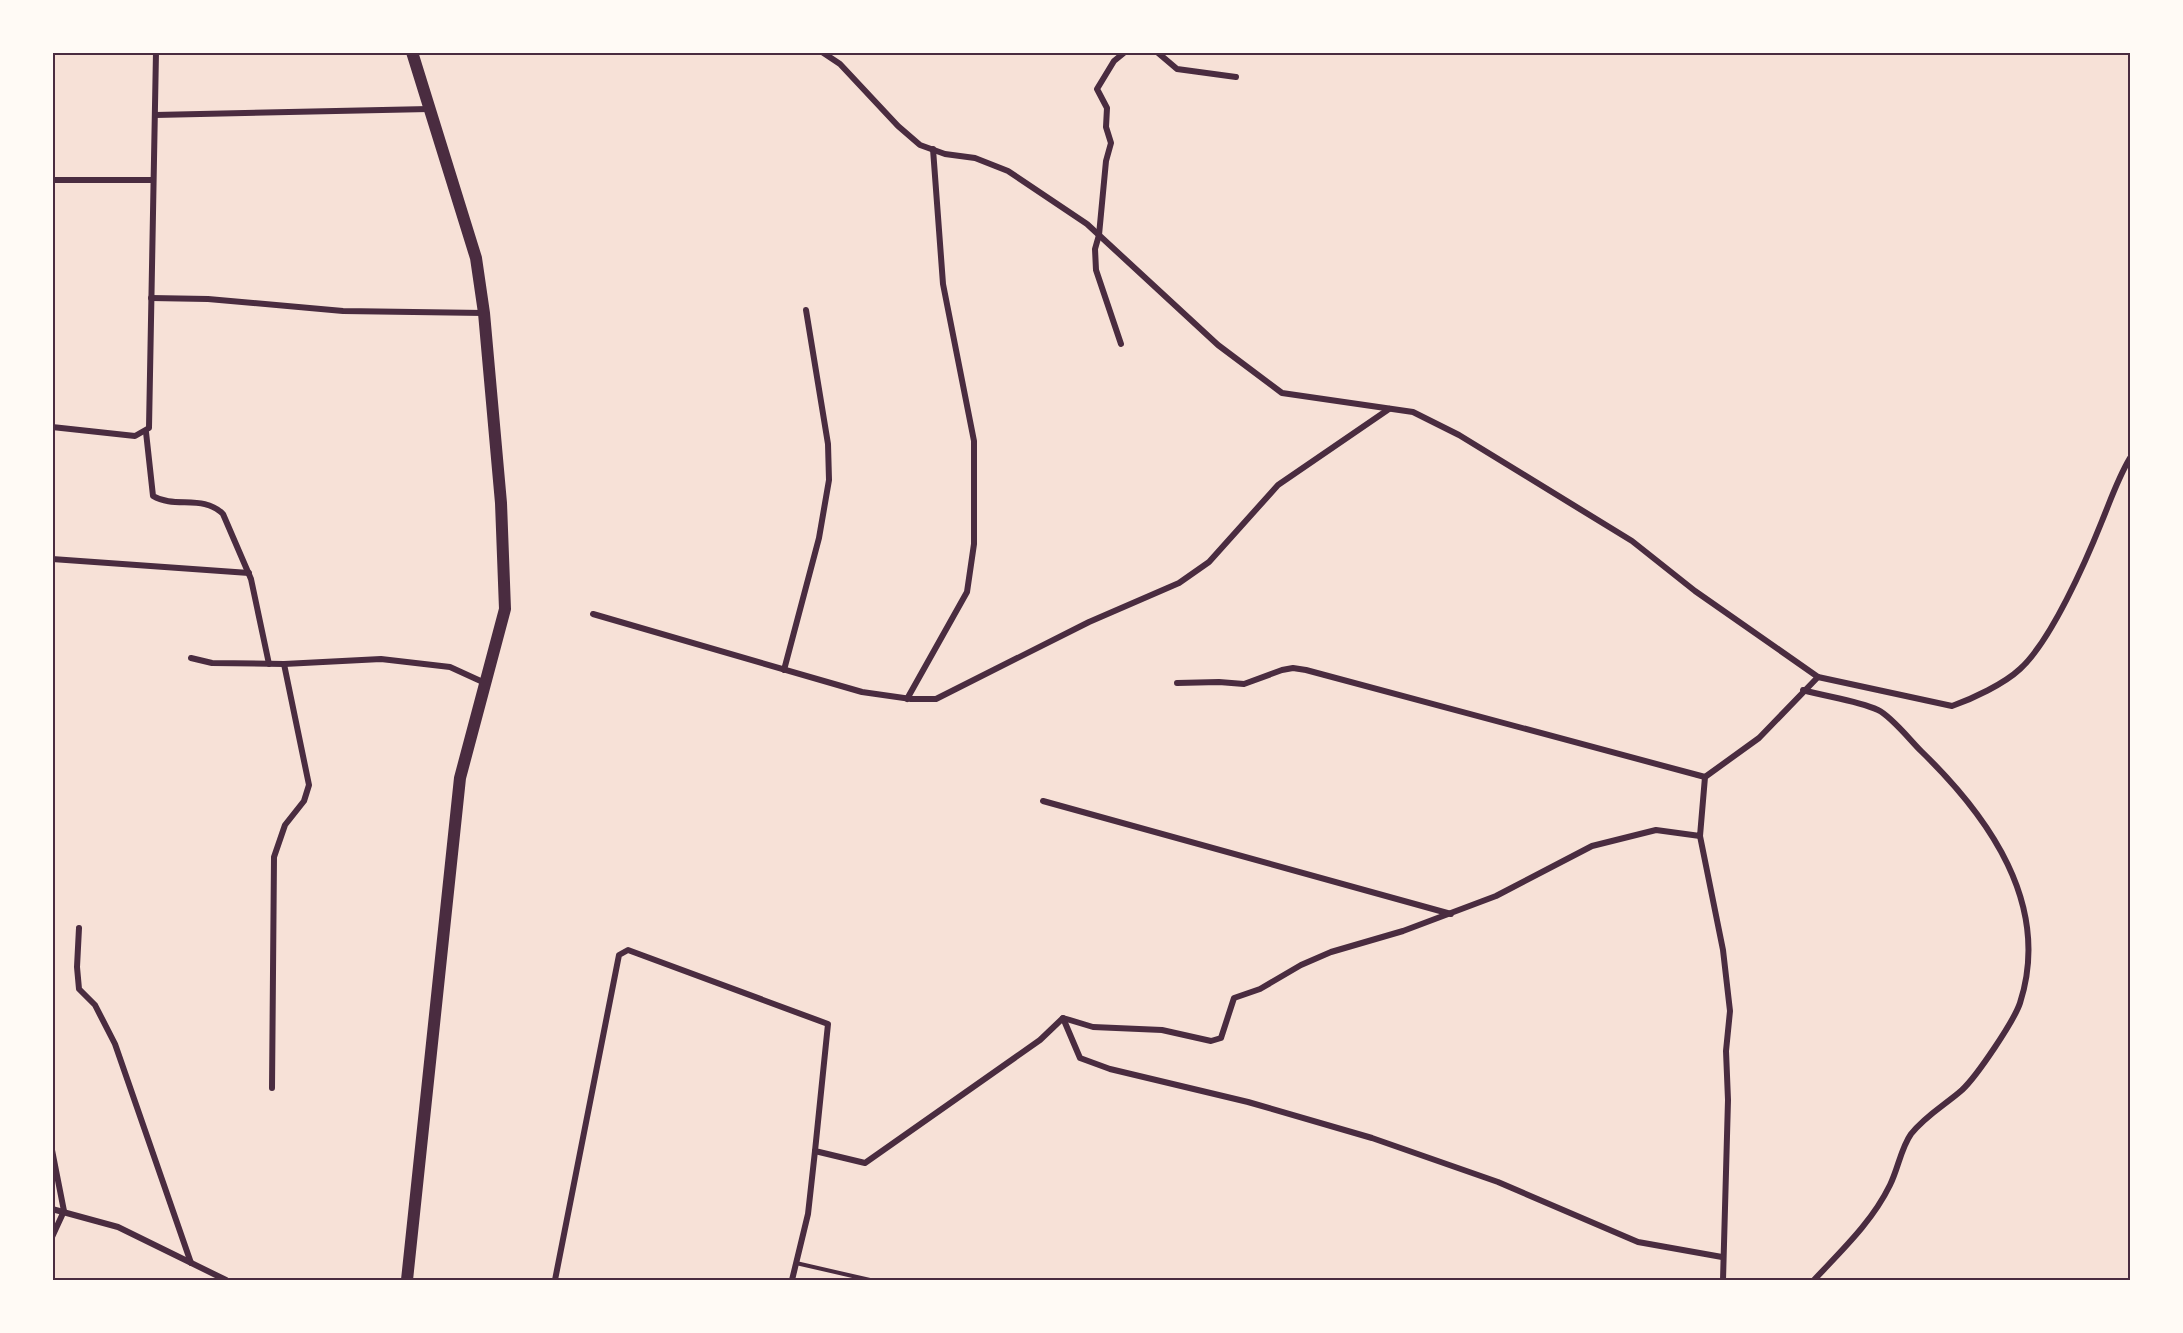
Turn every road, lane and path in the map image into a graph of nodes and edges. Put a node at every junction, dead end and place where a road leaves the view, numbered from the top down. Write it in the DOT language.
graph roads {
  1 [pos="156,52"];
  2 [pos="412,52"];
  3 [pos="822,52"];
  4 [pos="1125,52"];
  5 [pos="1157,52"];
  6 [pos="1236,77"];
  7 [pos="430,109"];
  8 [pos="154,115"];
  9 [pos="933,149"];
  10 [pos="52,180"];
  11 [pos="153,180"];
  12 [pos="1100,235"];
  13 [pos="151,298"];
  14 [pos="806,310"];
  15 [pos="484,314"];
  16 [pos="1121,344"];
  17 [pos="1389,409"];
  18 [pos="52,427"];
  19 [pos="146,432"];
  20 [pos="2130,458"];
  21 [pos="52,559"];
  22 [pos="249,573"];
  23 [pos="593,614"];
  24 [pos="191,658"];
  25 [pos="269,664"];
  26 [pos="284,664"];
  27 [pos="783,670"];
  28 [pos="1818,677"];
  29 [pos="485,683"];
  30 [pos="1177,683"];
  31 [pos="1803,690"];
  32 [pos="907,699"];
  33 [pos="1705,777"];
  34 [pos="1043,801"];
  35 [pos="1700,836"];
  36 [pos="1452,914"];
  37 [pos="79,928"];
  38 [pos="1063,1018"];
  39 [pos="272,1088"];
  40 [pos="52,1150"];
  41 [pos="815,1151"];
  42 [pos="52,1209"];
  43 [pos="64,1211"];
  44 [pos="52,1237"];
  45 [pos="1722,1257"];
  46 [pos="191,1263"];
  47 [pos="796,1263"];
  48 [pos="226,1281"];
  49 [pos="407,1281"];
  50 [pos="555,1281"];
  51 [pos="792,1281"];
  52 [pos="870,1281"];
  53 [pos="1723,1281"];
  54 [pos="1814,1281"];
  1 -- 8 [label="street"];
  2 -- 7 [label="main road"];
  3 -- 9 [label="street"];
  4 -- 12 [label="street"];
  5 -- 6 [label="street"];
  7 -- 8 [label="street"];
  7 -- 15 [label="main road"];
  8 -- 11 [label="street"];
  9 -- 12 [label="street"];
  9 -- 32 [label="street"];
  10 -- 11 [label="street"];
  11 -- 13 [label="street"];
  12 -- 16 [label="street"];
  12 -- 17 [label="street"];
  13 -- 15 [label="street"];
  13 -- 19 [label="street"];
  14 -- 27 [label="street"];
  15 -- 29 [label="main road"];
  17 -- 28 [label="street"];
  17 -- 32 [label="street"];
  18 -- 19 [label="street"];
  19 -- 22 [label="street"];
  20 -- 28 [label="street"];
  21 -- 22 [label="street"];
  22 -- 25 [label="street"];
  23 -- 27 [label="street"];
  24 -- 25 [label="street"];
  25 -- 26 [label="street"];
  26 -- 29 [label="street"];
  26 -- 39 [label="street"];
  27 -- 32 [label="street"];
  28 -- 31 [label="street"];
  29 -- 49 [label="main road"];
  30 -- 33 [label="street"];
  31 -- 33 [label="street"];
  31 -- 54 [label="street"];
  33 -- 35 [label="street"];
  34 -- 36 [label="street"];
  35 -- 36 [label="street"];
  35 -- 45 [label="street"];
  36 -- 38 [label="street"];
  37 -- 46 [label="street"];
  38 -- 41 [label="street"];
  38 -- 45 [label="street"];
  40 -- 43 [label="street"];
  41 -- 47 [label="street"];
  41 -- 50 [label="street"];
  42 -- 43 [label="street"];
  43 -- 44 [label="street"];
  43 -- 46 [label="street"];
  45 -- 53 [label="street"];
  46 -- 48 [label="street"];
  47 -- 51 [label="street"];
  47 -- 52 [label="lane"];
}
